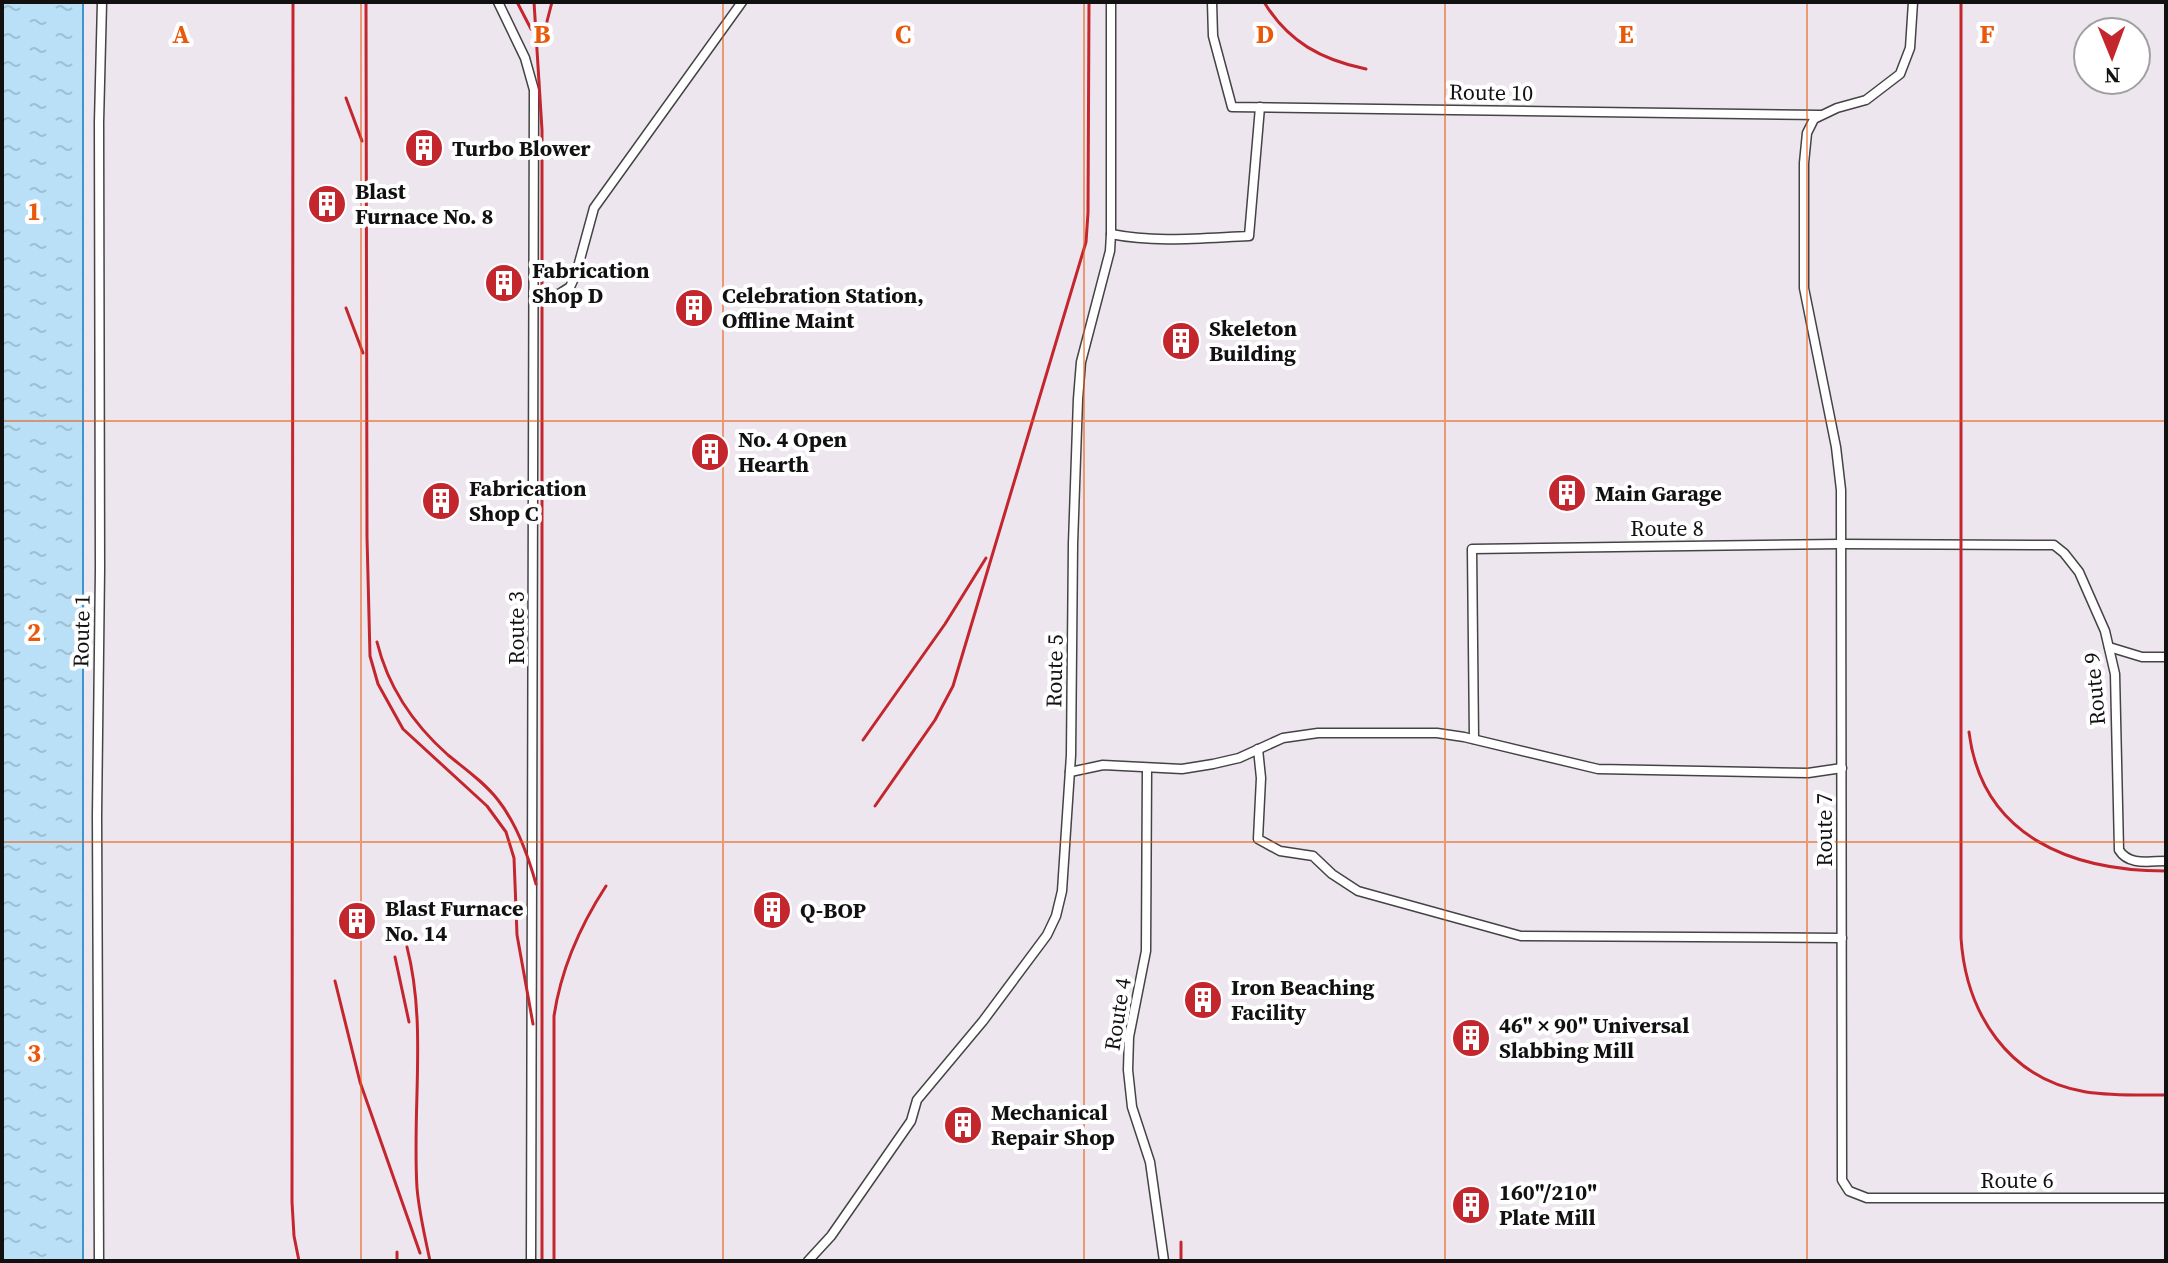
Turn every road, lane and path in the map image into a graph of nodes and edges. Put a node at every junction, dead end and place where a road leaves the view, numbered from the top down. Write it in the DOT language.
graph roads {
  1 [pos="102,2"];
  2 [pos="498,2"];
  3 [pos="742,2"];
  4 [pos="1111,2"];
  5 [pos="1212,2"];
  6 [pos="1913,3"];
  7 [pos="1260,107"];
  8 [pos="1822,115"];
  9 [pos="1111,234"];
  10 [pos="534,296"];
  11 [pos="1841,544"];
  12 [pos="2054,545"];
  13 [pos="2109,647"];
  14 [pos="2166,657"];
  15 [pos="1474,739"];
  16 [pos="1258,749"];
  17 [pos="1147,768"];
  18 [pos="1842,768"];
  19 [pos="1070,772"];
  20 [pos="2166,861"];
  21 [pos="1842,938"];
  22 [pos="1867,1198"];
  23 [pos="2166,1198"];
  24 [pos="99,1261"];
  25 [pos="531,1261"];
  26 [pos="808,1261"];
  27 [pos="1164,1261"];
  1 -- 24 [label="street, Route 1"];
  2 -- 10 [label="street, Route 3"];
  3 -- 10 [label="street"];
  4 -- 9 [label="street, Route 5"];
  5 -- 7 [label="street, Route 10"];
  6 -- 8 [label="street, Route 10"];
  7 -- 8 [label="street, Route 10"];
  7 -- 9 [label="street"];
  8 -- 11 [label="street, Route 7"];
  9 -- 19 [label="street, Route 5"];
  10 -- 25 [label="street, Route 3"];
  11 -- 12 [label="street, Route 8"];
  11 -- 15 [label="street, Route 8"];
  11 -- 18 [label="street, Route 7"];
  12 -- 13 [label="street, Route 9"];
  13 -- 14 [label="street"];
  13 -- 20 [label="street, Route 9"];
  15 -- 16 [label="street"];
  15 -- 18 [label="street"];
  16 -- 17 [label="street"];
  16 -- 21 [label="street"];
  17 -- 19 [label="street"];
  17 -- 27 [label="street, Route 4"];
  18 -- 21 [label="street, Route 7"];
  19 -- 26 [label="street, Route 5"];
  21 -- 22 [label="street, Route 7"];
  22 -- 23 [label="street, Route 6"];
}
